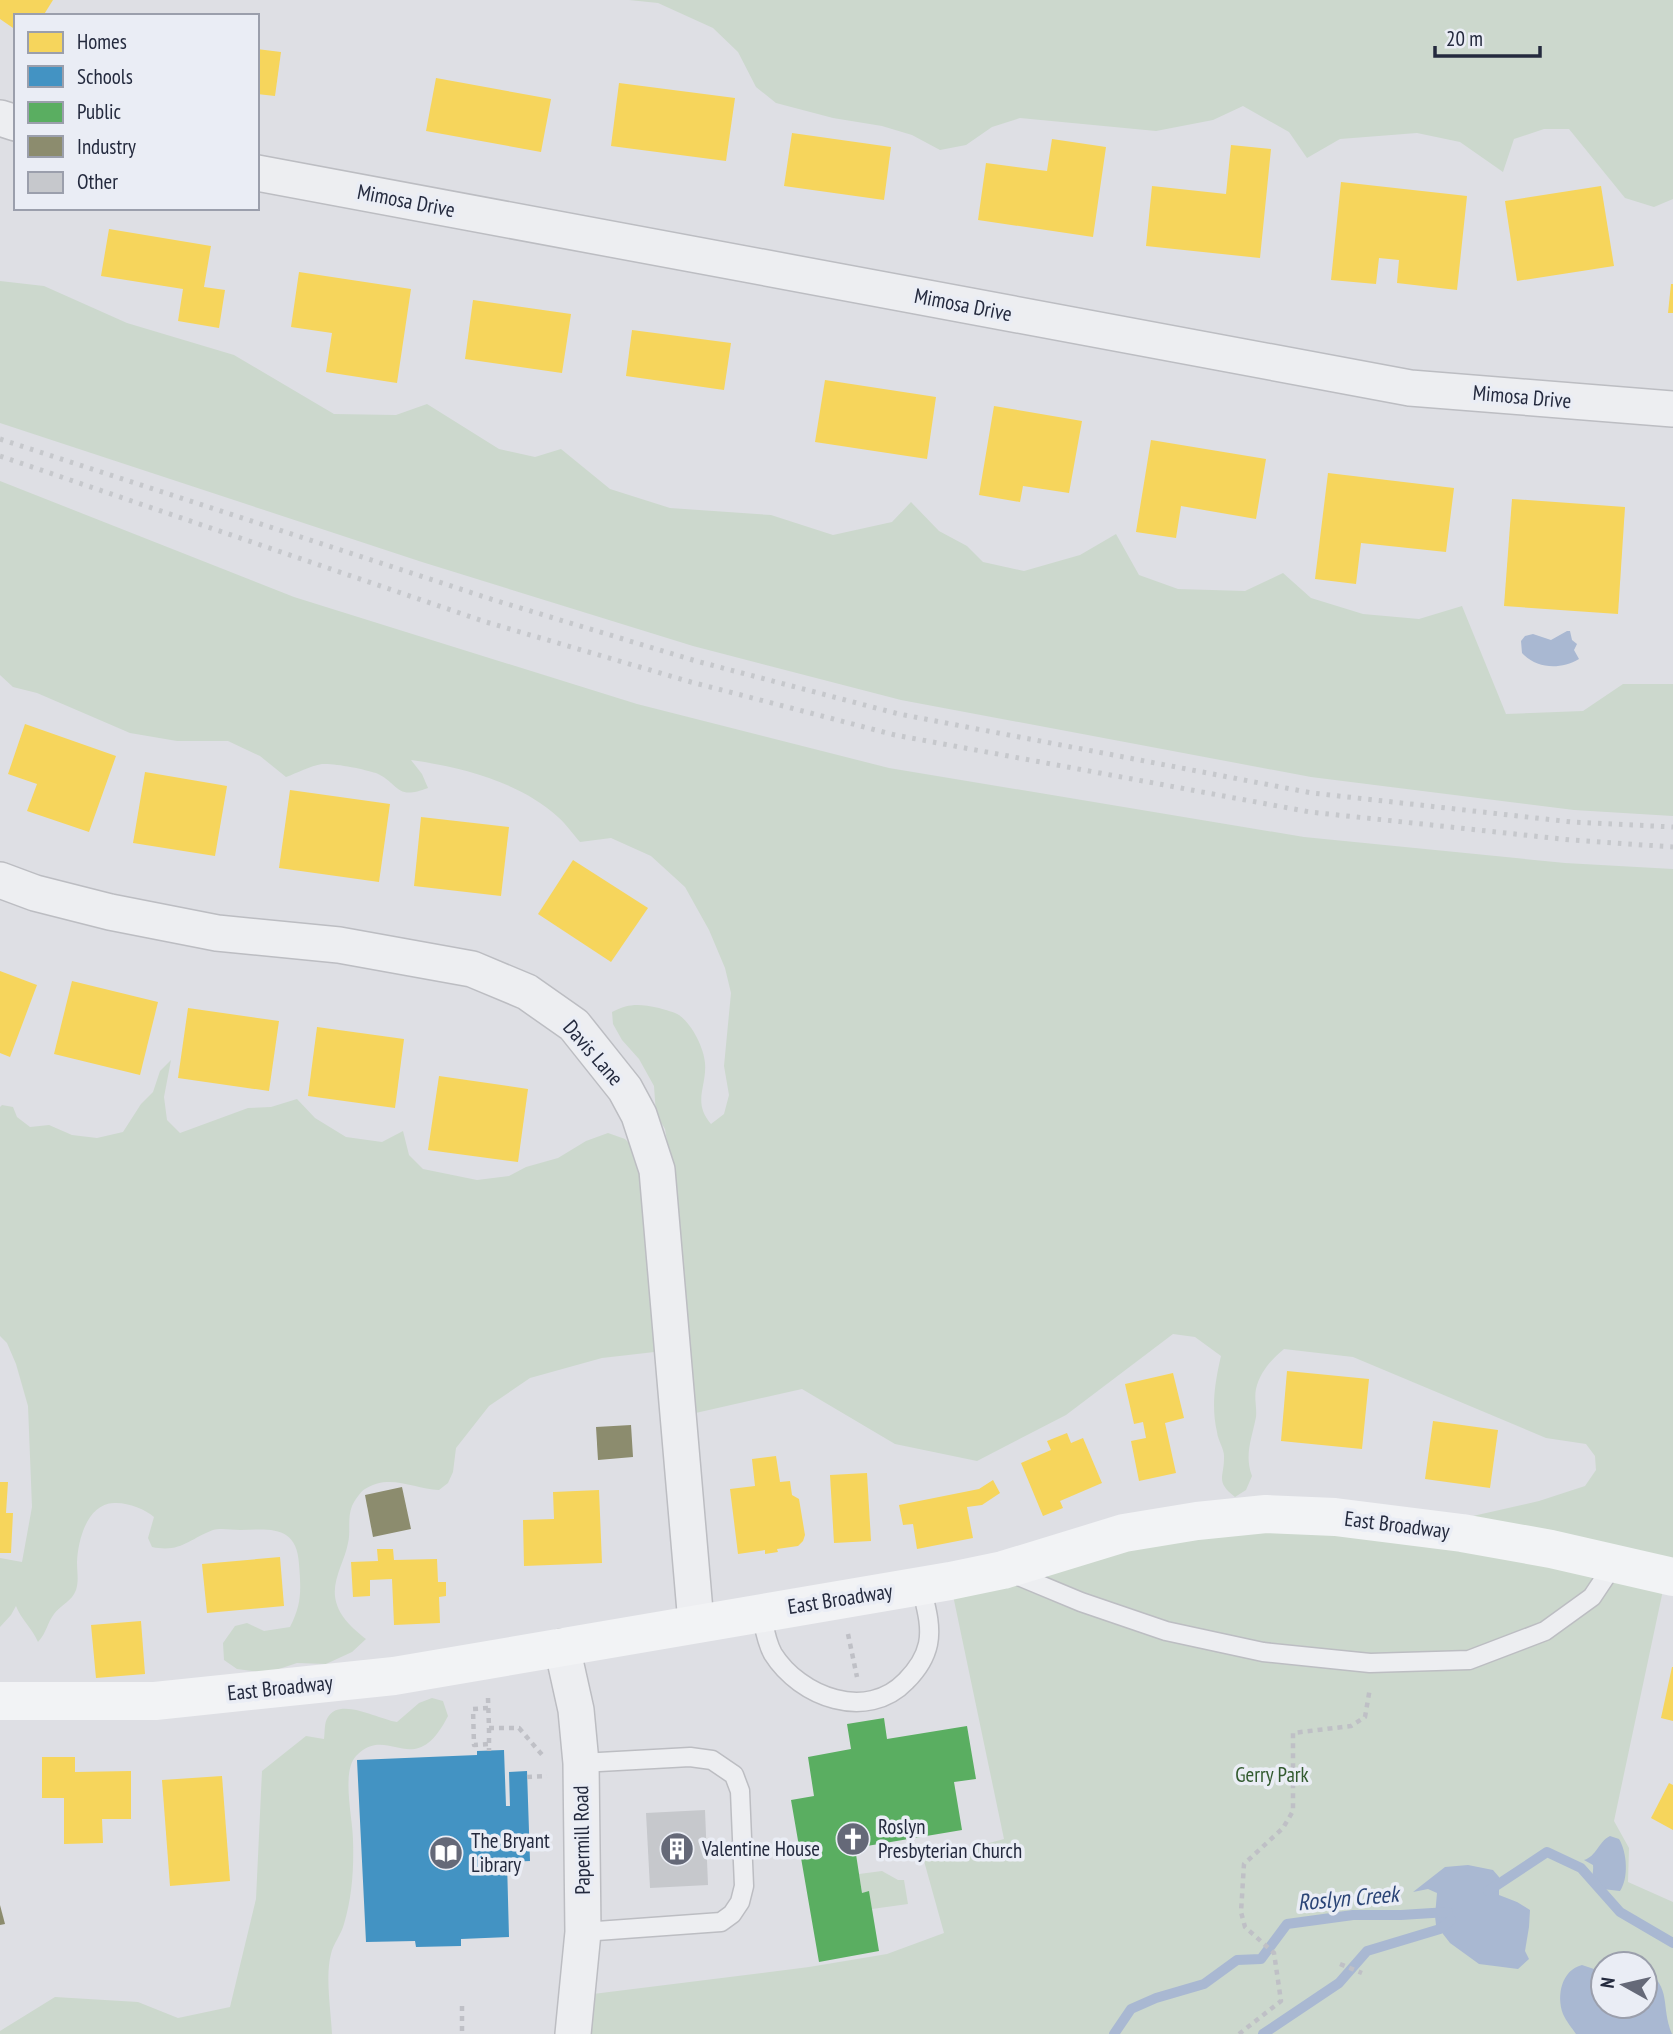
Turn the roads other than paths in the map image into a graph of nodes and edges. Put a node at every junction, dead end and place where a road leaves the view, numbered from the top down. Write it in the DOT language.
graph roads {
  1 [pos="259,173"];
  2 [pos="1673,409"];
  3 [pos="0,880"];
  4 [pos="1614,1564"];
  5 [pos="1003,1570"];
  6 [pos="1673,1577"];
  7 [pos="920,1586"];
  8 [pos="761,1612"];
  9 [pos="696,1623"];
  10 [pos="562,1647"];
  11 [pos="0,1701"];
  12 [pos="581,1763"];
  13 [pos="583,1932"];
  14 [pos="573,2034"];
  1 -- 2 [label="street, Mimosa Drive"];
  3 -- 9 [label="street, Davis Lane"];
  4 -- 5 [label="main road, East Broadway"];
  4 -- 5 [label="lane"];
  4 -- 6 [label="main road, East Broadway"];
  5 -- 7 [label="main road, East Broadway"];
  7 -- 8 [label="main road, East Broadway"];
  7 -- 8 [label="lane"];
  8 -- 9 [label="main road, East Broadway"];
  9 -- 10 [label="main road, East Broadway"];
  10 -- 11 [label="main road, East Broadway"];
  10 -- 12 [label="street, Papermill Road"];
  12 -- 13 [label="street, Papermill Road"];
  12 -- 13 [label="lane"];
  13 -- 14 [label="street, Papermill Road"];
}
